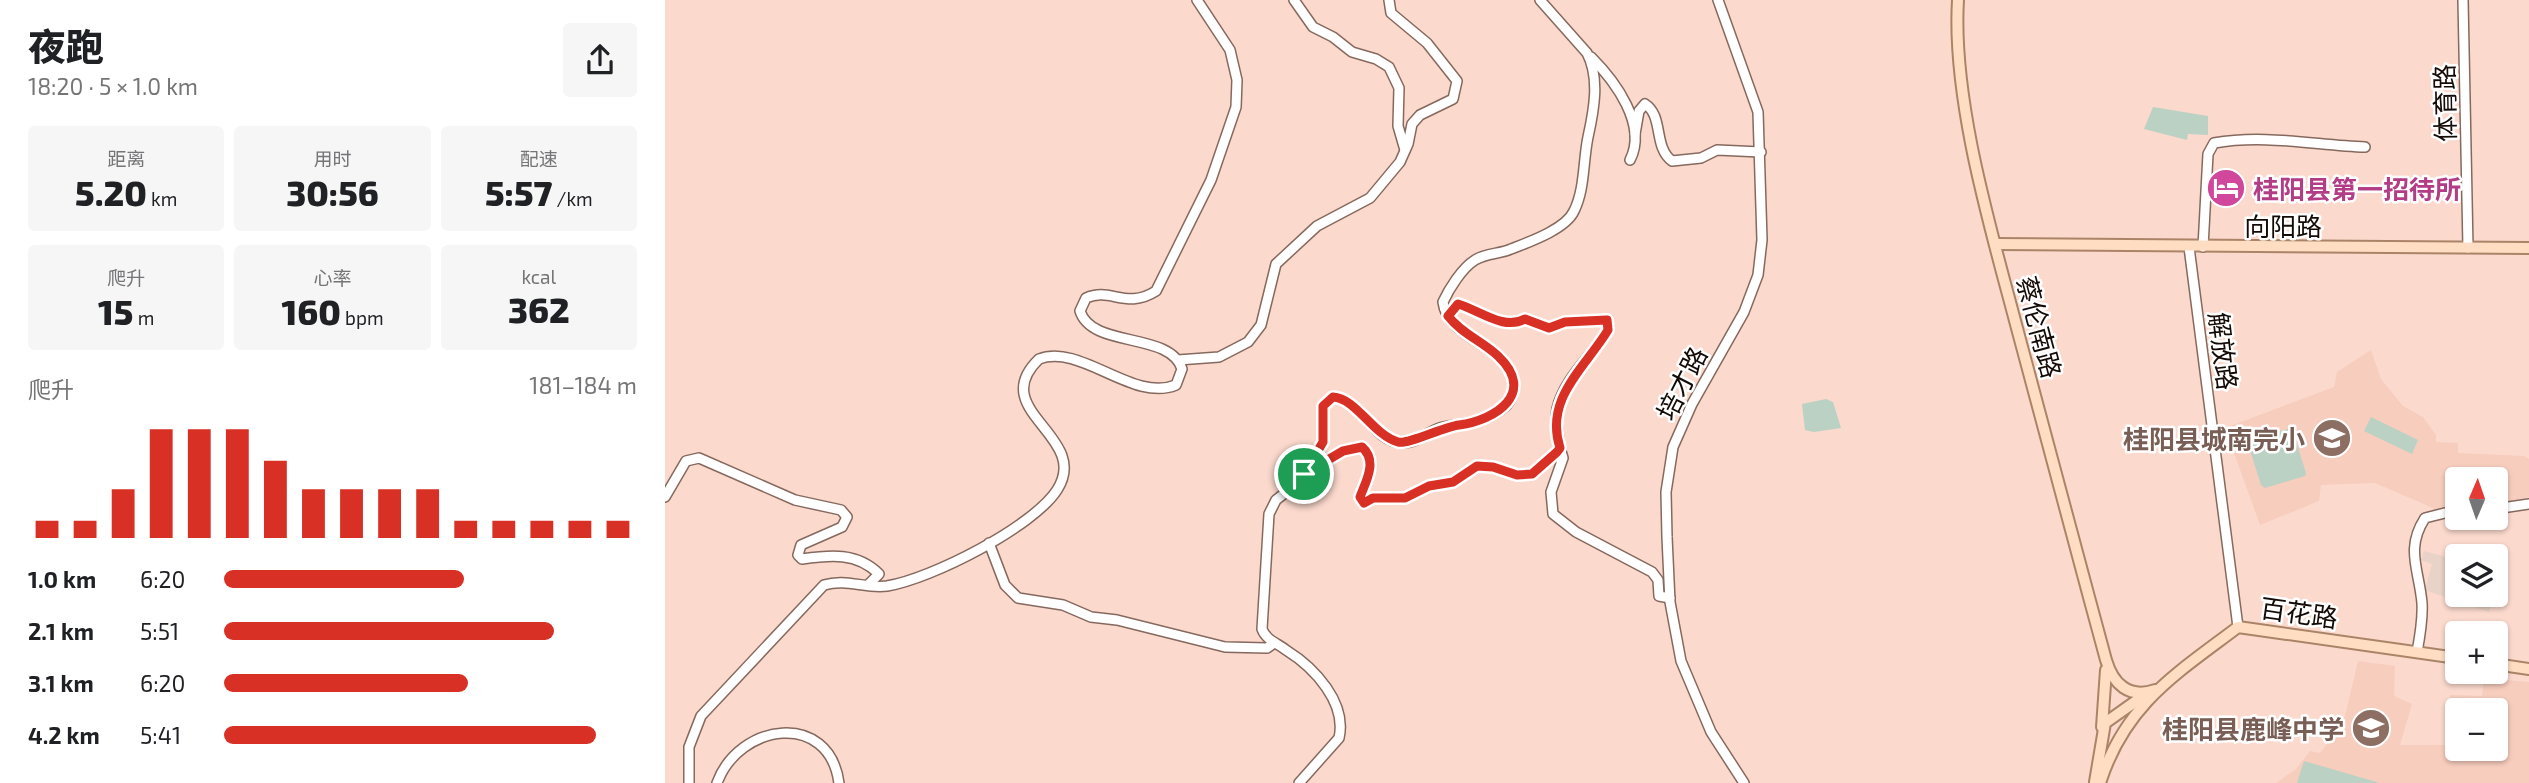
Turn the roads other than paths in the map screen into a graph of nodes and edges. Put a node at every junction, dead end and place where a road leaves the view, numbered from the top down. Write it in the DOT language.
graph roads {
  1 [pos="1197,0"];
  2 [pos="1294,0"];
  3 [pos="1389,0"];
  4 [pos="1540,0"];
  5 [pos="1718,0"];
  6 [pos="1958,0"];
  7 [pos="2463,0"];
  8 [pos="1587,54"];
  9 [pos="1635,134"];
  10 [pos="2365,148"];
  11 [pos="1405,150"];
  12 [pos="1761,152"];
  13 [pos="1630,160"];
  14 [pos="1995,244"];
  15 [pos="2189,247"];
  16 [pos="2203,247"];
  17 [pos="2468,248"];
  18 [pos="2529,248"];
  19 [pos="1448,316"];
  20 [pos="1178,360"];
  21 [pos="1560,448"];
  22 [pos="1304,474"];
  23 [pos="665,497"];
  24 [pos="2529,504"];
  25 [pos="2508,507"];
  26 [pos="2445,513"];
  27 [pos="989,543"];
  28 [pos="868,585"];
  29 [pos="1670,598"];
  30 [pos="2238,627"];
  31 [pos="1274,643"];
  32 [pos="2417,652"];
  33 [pos="2445,656"];
  34 [pos="2106,660"];
  35 [pos="2508,666"];
  36 [pos="2529,669"];
  37 [pos="2155,690"];
  38 [pos="2101,731"];
  39 [pos="689,783"];
  40 [pos="717,783"];
  41 [pos="839,783"];
  42 [pos="1299,783"];
  43 [pos="1744,783"];
  44 [pos="2098,783"];
  1 -- 20 [label="street"];
  2 -- 11 [label="street"];
  3 -- 11 [label="street"];
  4 -- 8 [label="street"];
  5 -- 12 [label="street, 培才路"];
  6 -- 14 [label="main road, 蔡伦南路"];
  7 -- 17 [label="street, 体育路"];
  8 -- 9 [label="street"];
  8 -- 19 [label="street"];
  9 -- 12 [label="street"];
  9 -- 13 [label="street"];
  10 -- 16 [label="street"];
  11 -- 20 [label="street"];
  12 -- 29 [label="street, 培才路"];
  14 -- 15 [label="main road, 向阳路"];
  14 -- 34 [label="main road, 蔡伦南路"];
  15 -- 16 [label="main road, 向阳路"];
  15 -- 30 [label="street, 解放路"];
  16 -- 17 [label="main road, 向阳路"];
  17 -- 18 [label="main road, 向阳路"];
  19 -- 21 [label="street"];
  19 -- 22 [label="street"];
  20 -- 27 [label="street"];
  21 -- 22 [label="street"];
  21 -- 29 [label="street"];
  22 -- 31 [label="street"];
  23 -- 28 [label="street"];
  24 -- 25 [label="street"];
  26 -- 32 [label="street"];
  27 -- 28 [label="street"];
  27 -- 31 [label="street"];
  28 -- 39 [label="street"];
  29 -- 43 [label="street, 培才路"];
  30 -- 32 [label="main road, 百花路"];
  30 -- 37 [label="main road, 百花路"];
  31 -- 42 [label="street"];
  32 -- 33 [label="main road, 百花路"];
  34 -- 37 [label="main road, 蔡伦南路"];
  34 -- 38 [label="main road, 蔡伦南路"];
  35 -- 36 [label="main road"];
  37 -- 38 [label="main road, 百花路"];
  37 -- 44 [label="main road, 百花路"];
  38 -- 44 [label="main road, 百花路"];
  40 -- 41 [label="street"];
}
